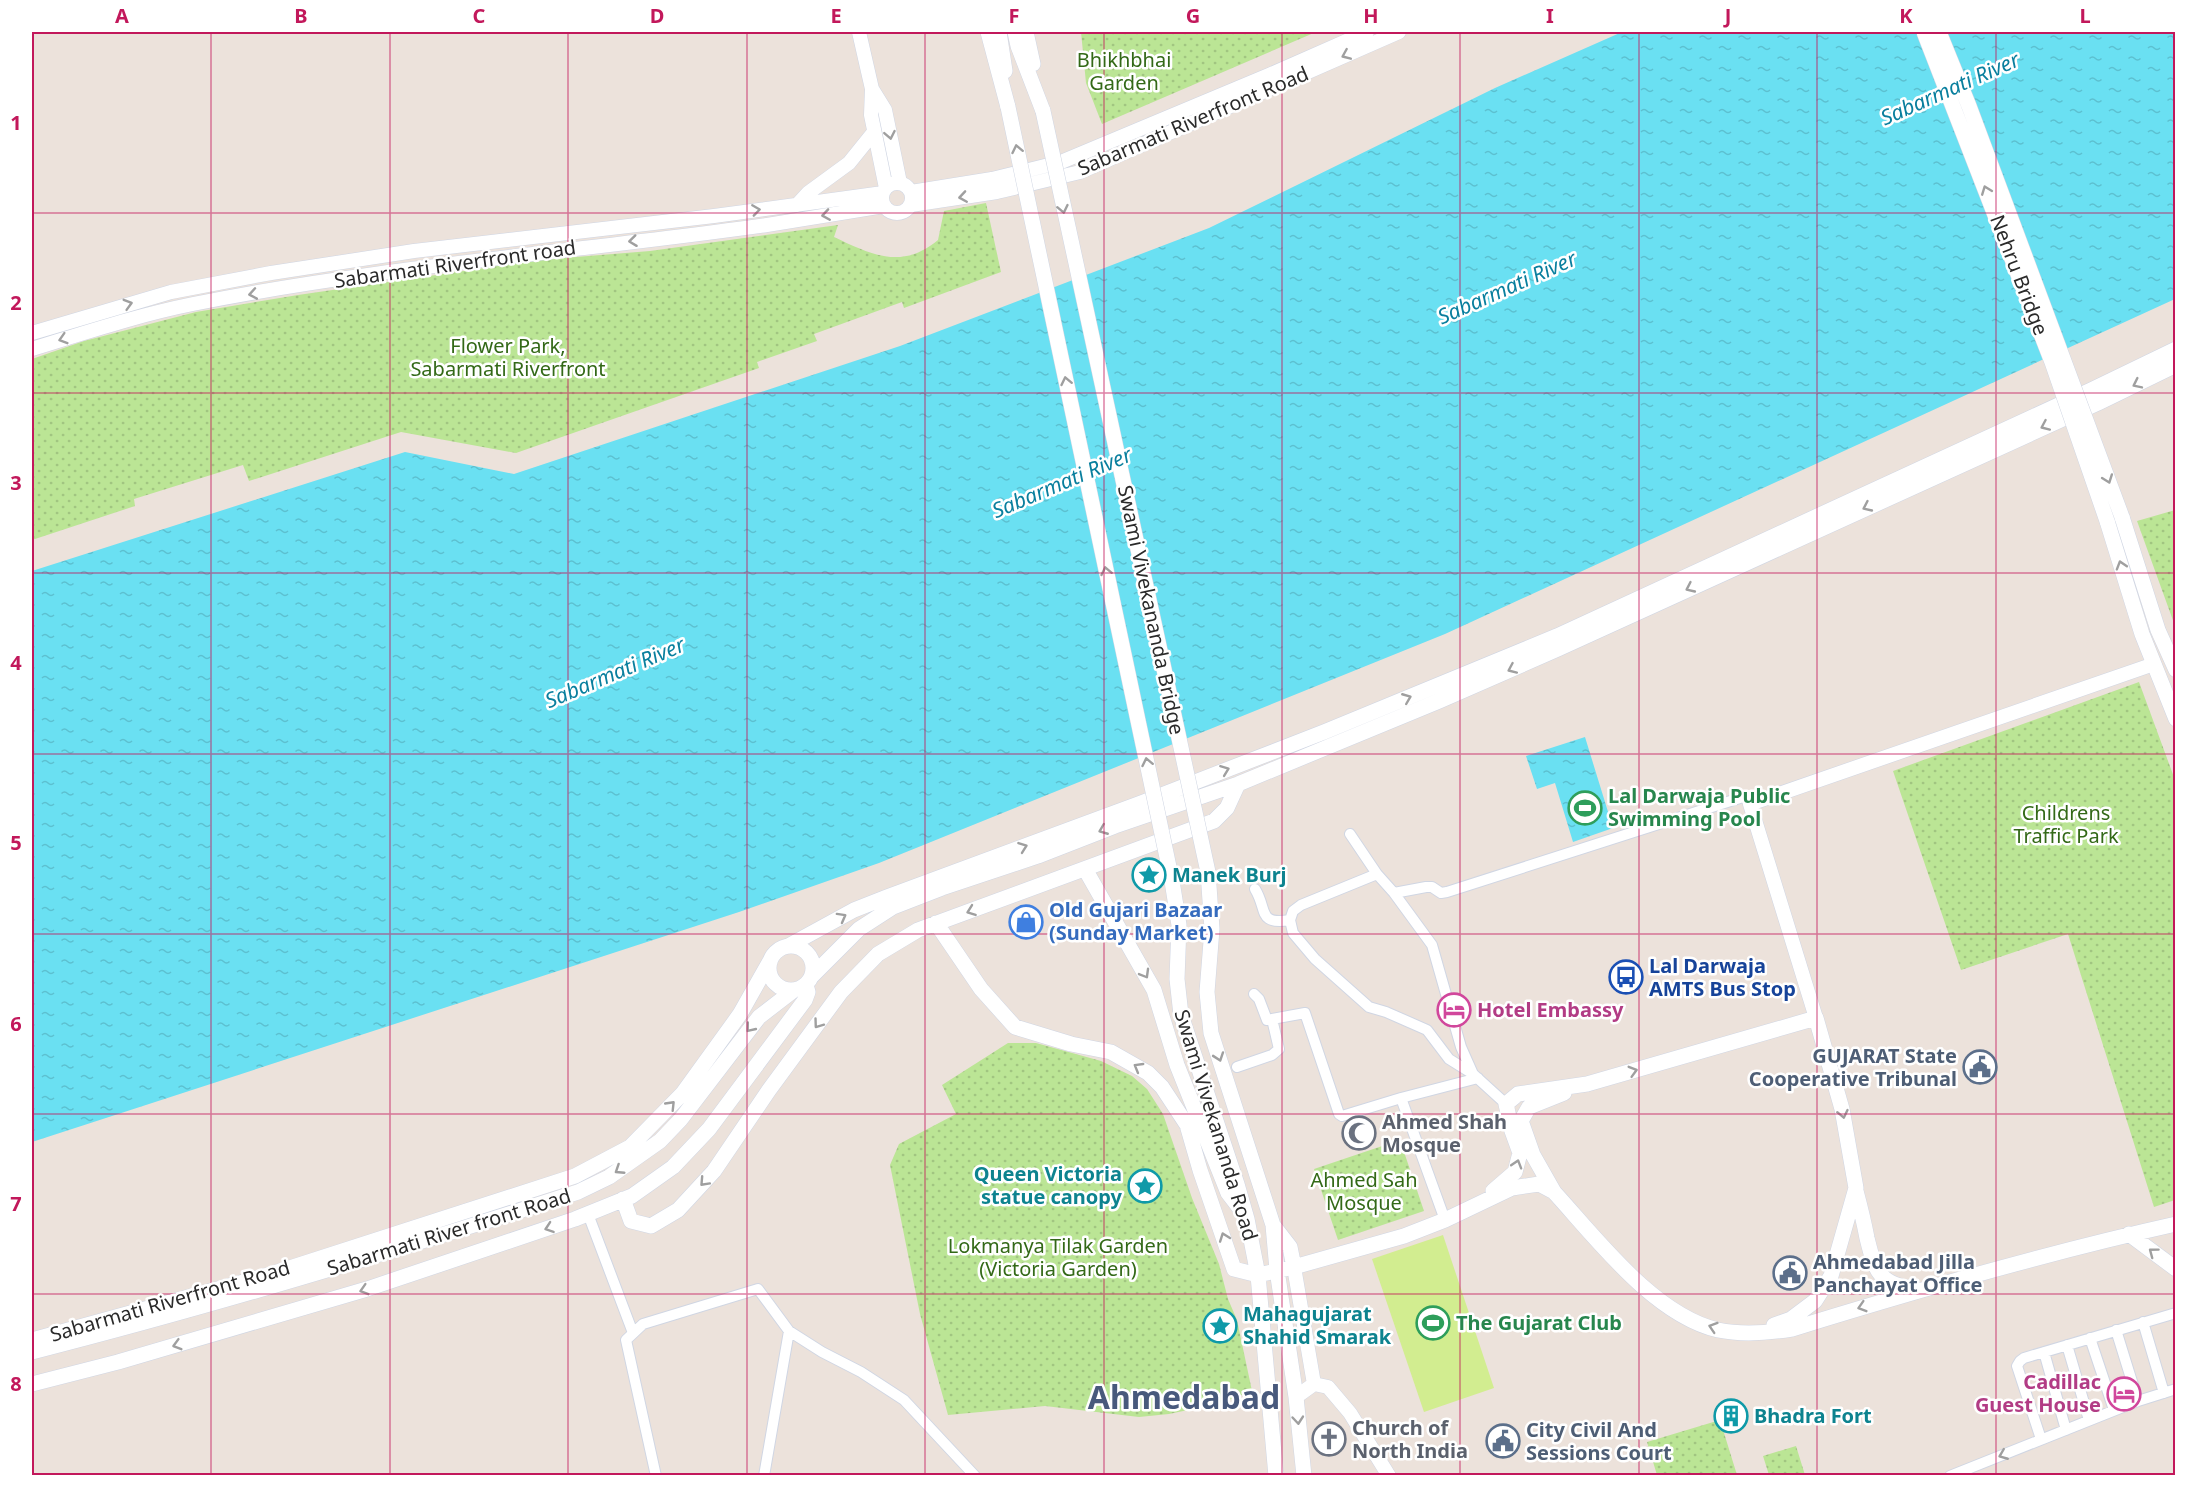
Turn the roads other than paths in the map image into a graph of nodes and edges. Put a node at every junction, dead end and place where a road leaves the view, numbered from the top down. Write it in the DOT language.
graph roads {
  1 [pos="860,32"];
  2 [pos="988,32"];
  3 [pos="999,32"];
  4 [pos="1015,32"];
  5 [pos="1026,32"];
  6 [pos="1367,32"];
  7 [pos="1399,32"];
  8 [pos="1924,32"];
  9 [pos="1939,32"];
  10 [pos="1033,74"];
  11 [pos="872,89"];
  12 [pos="1005,100"];
  13 [pos="874,132"];
  14 [pos="907,193"];
  15 [pos="884,196"];
  16 [pos="797,205"];
  17 [pos="714,216"];
  18 [pos="716,231"];
  19 [pos="284,271"];
  20 [pos="193,287"];
  21 [pos="287,288"];
  22 [pos="196,303"];
  23 [pos="32,333"];
  24 [pos="32,349"];
  25 [pos="2175,349"];
  26 [pos="2175,365"];
  27 [pos="2114,519"];
  28 [pos="2154,664"];
  29 [pos="2175,670"];
  30 [pos="2175,719"];
  31 [pos="1238,784"];
  32 [pos="1750,804"];
  33 [pos="1350,834"];
  34 [pos="1085,868"];
  35 [pos="1377,874"];
  36 [pos="1172,881"];
  37 [pos="1255,889"];
  38 [pos="1394,893"];
  39 [pos="1290,920"];
  40 [pos="936,923"];
  41 [pos="790,945"];
  42 [pos="770,961"];
  43 [pos="804,984"];
  44 [pos="1254,993"];
  45 [pos="1816,1018"];
  46 [pos="1272,1019"];
  47 [pos="1237,1067"];
  48 [pos="1475,1076"];
  49 [pos="1587,1084"];
  50 [pos="1401,1098"];
  51 [pos="1506,1104"];
  52 [pos="1856,1188"];
  53 [pos="1554,1192"];
  54 [pos="623,1199"];
  55 [pos="1477,1204"];
  56 [pos="588,1214"];
  57 [pos="1247,1219"];
  58 [pos="1445,1220"];
  59 [pos="2175,1224"];
  60 [pos="1273,1225"];
  61 [pos="2129,1234"];
  62 [pos="1294,1267"];
  63 [pos="2175,1269"];
  64 [pos="1277,1270"];
  65 [pos="1258,1275"];
  66 [pos="1918,1290"];
  67 [pos="2175,1313"];
  68 [pos="2143,1322"];
  69 [pos="2116,1330"];
  70 [pos="789,1331"];
  71 [pos="633,1333"];
  72 [pos="1753,1333"];
  73 [pos="2090,1338"];
  74 [pos="32,1340"];
  75 [pos="2067,1345"];
  76 [pos="32,1352"];
  77 [pos="2044,1352"];
  78 [pos="32,1384"];
  79 [pos="1314,1384"];
  80 [pos="2175,1389"];
  81 [pos="2164,1393"];
  82 [pos="1296,1397"];
  83 [pos="2138,1401"];
  84 [pos="2114,1410"];
  85 [pos="2089,1420"];
  86 [pos="2066,1430"];
  87 [pos="2041,1439"];
  88 [pos="656,1476"];
  89 [pos="764,1476"];
  90 [pos="975,1476"];
  91 [pos="1276,1476"];
  92 [pos="1304,1476"];
  93 [pos="1389,1476"];
  94 [pos="1950,1476"];
  1 -- 11 [label="street"];
  2 -- 12 [label="main road"];
  3 -- 12 [label="main road"];
  4 -- 10 [label="main road"];
  5 -- 10 [label="main road"];
  6 -- 14 [label="street, Sabarmati Riverfront Road"];
  7 -- 14 [label="street, Sabarmati Riverfront Road, one-way"];
  27 -- 8 [label="main road, Nehru Bridge, one-way, bridge"];
  9 -- 27 [label="main road, Nehru Bridge, one-way, bridge"];
  10 -- 60 [label="main road, Swami Vivekananda Bridge, one-way, bridge"];
  11 -- 13 [label="street"];
  11 -- 14 [label="street, one-way"];
  36 -- 12 [label="main road, Swami Vivekananda Bridge, one-way, bridge"];
  13 -- 15 [label="street"];
  13 -- 16 [label="street"];
  14 -- 15 [label="street"];
  14 -- 15 [label="street"];
  15 -- 16 [label="street, Sabarmati Riverfront road"];
  15 -- 18 [label="street, Sabarmati Riverfront road, one-way"];
  17 -- 16 [label="street, Sabarmati Riverfront road, one-way"];
  17 -- 18 [label="street"];
  17 -- 19 [label="street, Sabarmati Riverfront road"];
  18 -- 21 [label="street, Sabarmati Riverfront road, one-way"];
  19 -- 20 [label="street, Sabarmati Riverfront road"];
  19 -- 21 [label="street"];
  20 -- 22 [label="street"];
  23 -- 20 [label="street, Sabarmati Riverfront road, one-way"];
  21 -- 22 [label="street, Sabarmati Riverfront road, one-way"];
  22 -- 24 [label="street, Sabarmati Riverfront road, one-way"];
  41 -- 25 [label="main road, one-way"];
  26 -- 31 [label="main road, Sabarmati River front Road, one-way"];
  28 -- 27 [label="main road, one-way"];
  27 -- 29 [label="main road"];
  28 -- 30 [label="main road"];
  28 -- 32 [label="street"];
  31 -- 34 [label="main road"];
  31 -- 43 [label="main road, Sabarmati River front Road, one-way"];
  32 -- 38 [label="street"];
  32 -- 45 [label="street"];
  33 -- 35 [label="street"];
  34 -- 40 [label="main road, one-way"];
  34 -- 57 [label="main road, one-way"];
  35 -- 38 [label="street"];
  35 -- 39 [label="street"];
  36 -- 57 [label="main road, Swami Vivekananda Road"];
  37 -- 39 [label="street"];
  38 -- 48 [label="street"];
  39 -- 48 [label="street"];
  40 -- 54 [label="main road, one-way"];
  65 -- 40 [label="main road, one-way"];
  41 -- 42 [label="main road"];
  41 -- 43 [label="main road"];
  42 -- 43 [label="main road"];
  74 -- 42 [label="main road, Sabarmati Riverfront Road, one-way"];
  43 -- 54 [label="main road"];
  43 -- 76 [label="main road, Sabarmati River front Road, one-way"];
  44 -- 46 [label="street"];
  49 -- 45 [label="main road, one-way"];
  45 -- 52 [label="main road, one-way"];
  46 -- 47 [label="street"];
  46 -- 50 [label="street"];
  48 -- 50 [label="street"];
  48 -- 51 [label="street"];
  49 -- 51 [label="main road"];
  49 -- 53 [label="main road"];
  50 -- 58 [label="street"];
  55 -- 51 [label="main road, one-way"];
  52 -- 66 [label="main road"];
  52 -- 72 [label="main road"];
  53 -- 55 [label="main road"];
  72 -- 53 [label="main road, one-way"];
  54 -- 56 [label="main road"];
  55 -- 58 [label="main road"];
  56 -- 71 [label="street"];
  56 -- 78 [label="main road, one-way"];
  57 -- 65 [label="main road, Swami Vivekananda Road"];
  58 -- 62 [label="main road"];
  59 -- 61 [label="main road"];
  60 -- 62 [label="main road"];
  60 -- 64 [label="main road"];
  63 -- 61 [label="main road, one-way"];
  61 -- 66 [label="main road"];
  62 -- 64 [label="main road"];
  62 -- 79 [label="street"];
  64 -- 65 [label="main road"];
  64 -- 82 [label="main road"];
  65 -- 91 [label="main road, Swami Vivekananda Road"];
  66 -- 72 [label="main road, one-way"];
  67 -- 68 [label="street"];
  68 -- 69 [label="street"];
  68 -- 81 [label="street"];
  69 -- 73 [label="street"];
  69 -- 83 [label="street"];
  70 -- 71 [label="street"];
  70 -- 89 [label="street"];
  70 -- 90 [label="street"];
  71 -- 88 [label="street"];
  73 -- 75 [label="street"];
  73 -- 84 [label="street"];
  75 -- 77 [label="street"];
  75 -- 85 [label="street"];
  77 -- 86 [label="street"];
  77 -- 87 [label="street"];
  79 -- 82 [label="street"];
  79 -- 93 [label="street"];
  80 -- 81 [label="street"];
  81 -- 83 [label="street"];
  82 -- 92 [label="main road, one-way"];
  83 -- 84 [label="street"];
  84 -- 85 [label="street"];
  85 -- 86 [label="street"];
  86 -- 87 [label="street"];
  87 -- 94 [label="street, one-way"];
}
